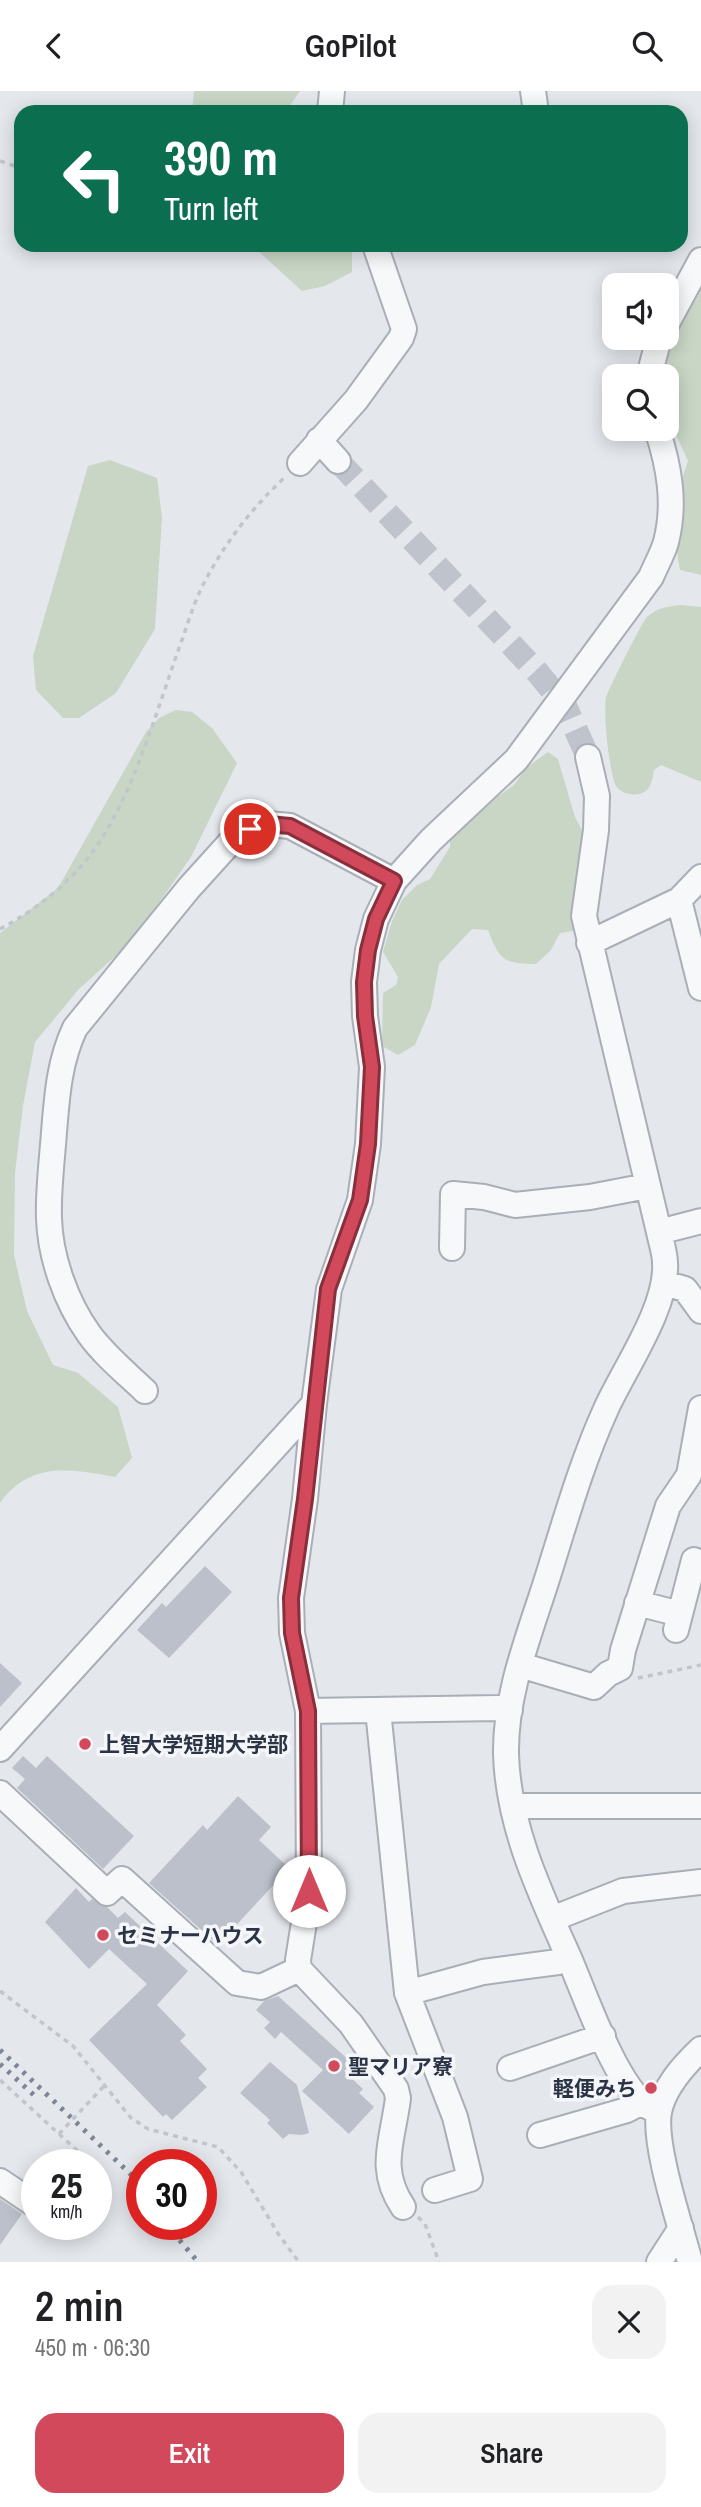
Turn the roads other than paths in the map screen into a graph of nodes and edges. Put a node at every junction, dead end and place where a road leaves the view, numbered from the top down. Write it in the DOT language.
graph roads {
  1 [pos="383,252"];
  2 [pos="701,260"];
  3 [pos="679,301"];
  4 [pos="319,440"];
  5 [pos="661,441"];
  6 [pos="338,461"];
  7 [pos="300,463"];
  8 [pos="588,757"];
  9 [pos="701,877"];
  10 [pos="394,881"];
  11 [pos="679,900"];
  12 [pos="589,943"];
  13 [pos="701,988"];
  14 [pos="648,1187"];
  15 [pos="701,1221"];
  16 [pos="659,1232"];
  17 [pos="452,1248"];
  18 [pos="664,1283"];
  19 [pos="701,1311"];
  20 [pos="145,1391"];
  21 [pos="314,1404"];
  22 [pos="701,1408"];
  23 [pos="274,1450"];
  24 [pos="307,1468"];
  25 [pos="694,1560"];
  26 [pos="637,1603"];
  27 [pos="520,1665"];
  28 [pos="378,1710"];
  29 [pos="510,1710"];
  30 [pos="308,1711"];
  31 [pos="0,1749"];
  32 [pos="0,1793"];
  33 [pos="513,1806"];
  34 [pos="701,1806"];
  35 [pos="701,1882"];
  36 [pos="552,1919"];
  37 [pos="569,1958"];
  38 [pos="299,1969"];
  39 [pos="407,1993"];
  40 [pos="603,2036"];
  41 [pos="701,2049"];
  42 [pos="510,2068"];
  43 [pos="650,2108"];
  44 [pos="540,2136"];
  45 [pos="0,2181"];
  46 [pos="435,2190"];
  47 [pos="21,2201"];
  48 [pos="403,2207"];
  49 [pos="681,2228"];
  50 [pos="659,2262"];
  51 [pos="690,2262"];
  1 -- 4 [label="street"];
  2 -- 3 [label="street"];
  4 -- 6 [label="street"];
  4 -- 7 [label="street"];
  5 -- 10 [label="street"];
  8 -- 12 [label="street"];
  9 -- 11 [label="street"];
  10 -- 20 [label="street"];
  10 -- 21 [label="street"];
  11 -- 12 [label="street"];
  11 -- 13 [label="street"];
  12 -- 14 [label="street"];
  14 -- 16 [label="street"];
  14 -- 17 [label="street"];
  15 -- 16 [label="street"];
  16 -- 18 [label="street"];
  18 -- 19 [label="street"];
  18 -- 27 [label="street"];
  21 -- 23 [label="street"];
  21 -- 24 [label="street"];
  22 -- 26 [label="street"];
  23 -- 24 [label="street"];
  23 -- 31 [label="street"];
  24 -- 30 [label="street"];
  25 -- 26 [label="street"];
  26 -- 27 [label="street"];
  27 -- 29 [label="street"];
  28 -- 29 [label="street"];
  28 -- 30 [label="street"];
  28 -- 39 [label="street"];
  29 -- 33 [label="street"];
  30 -- 38 [label="street"];
  32 -- 38 [label="street"];
  33 -- 34 [label="street"];
  33 -- 36 [label="street"];
  35 -- 36 [label="street"];
  36 -- 37 [label="street"];
  37 -- 39 [label="street"];
  37 -- 40 [label="street"];
  38 -- 48 [label="street"];
  39 -- 46 [label="street"];
  40 -- 42 [label="street"];
  40 -- 43 [label="street"];
  41 -- 43 [label="street"];
  43 -- 44 [label="street"];
  43 -- 49 [label="street"];
  45 -- 47 [label="street"];
  49 -- 50 [label="street"];
  49 -- 51 [label="street"];
}
